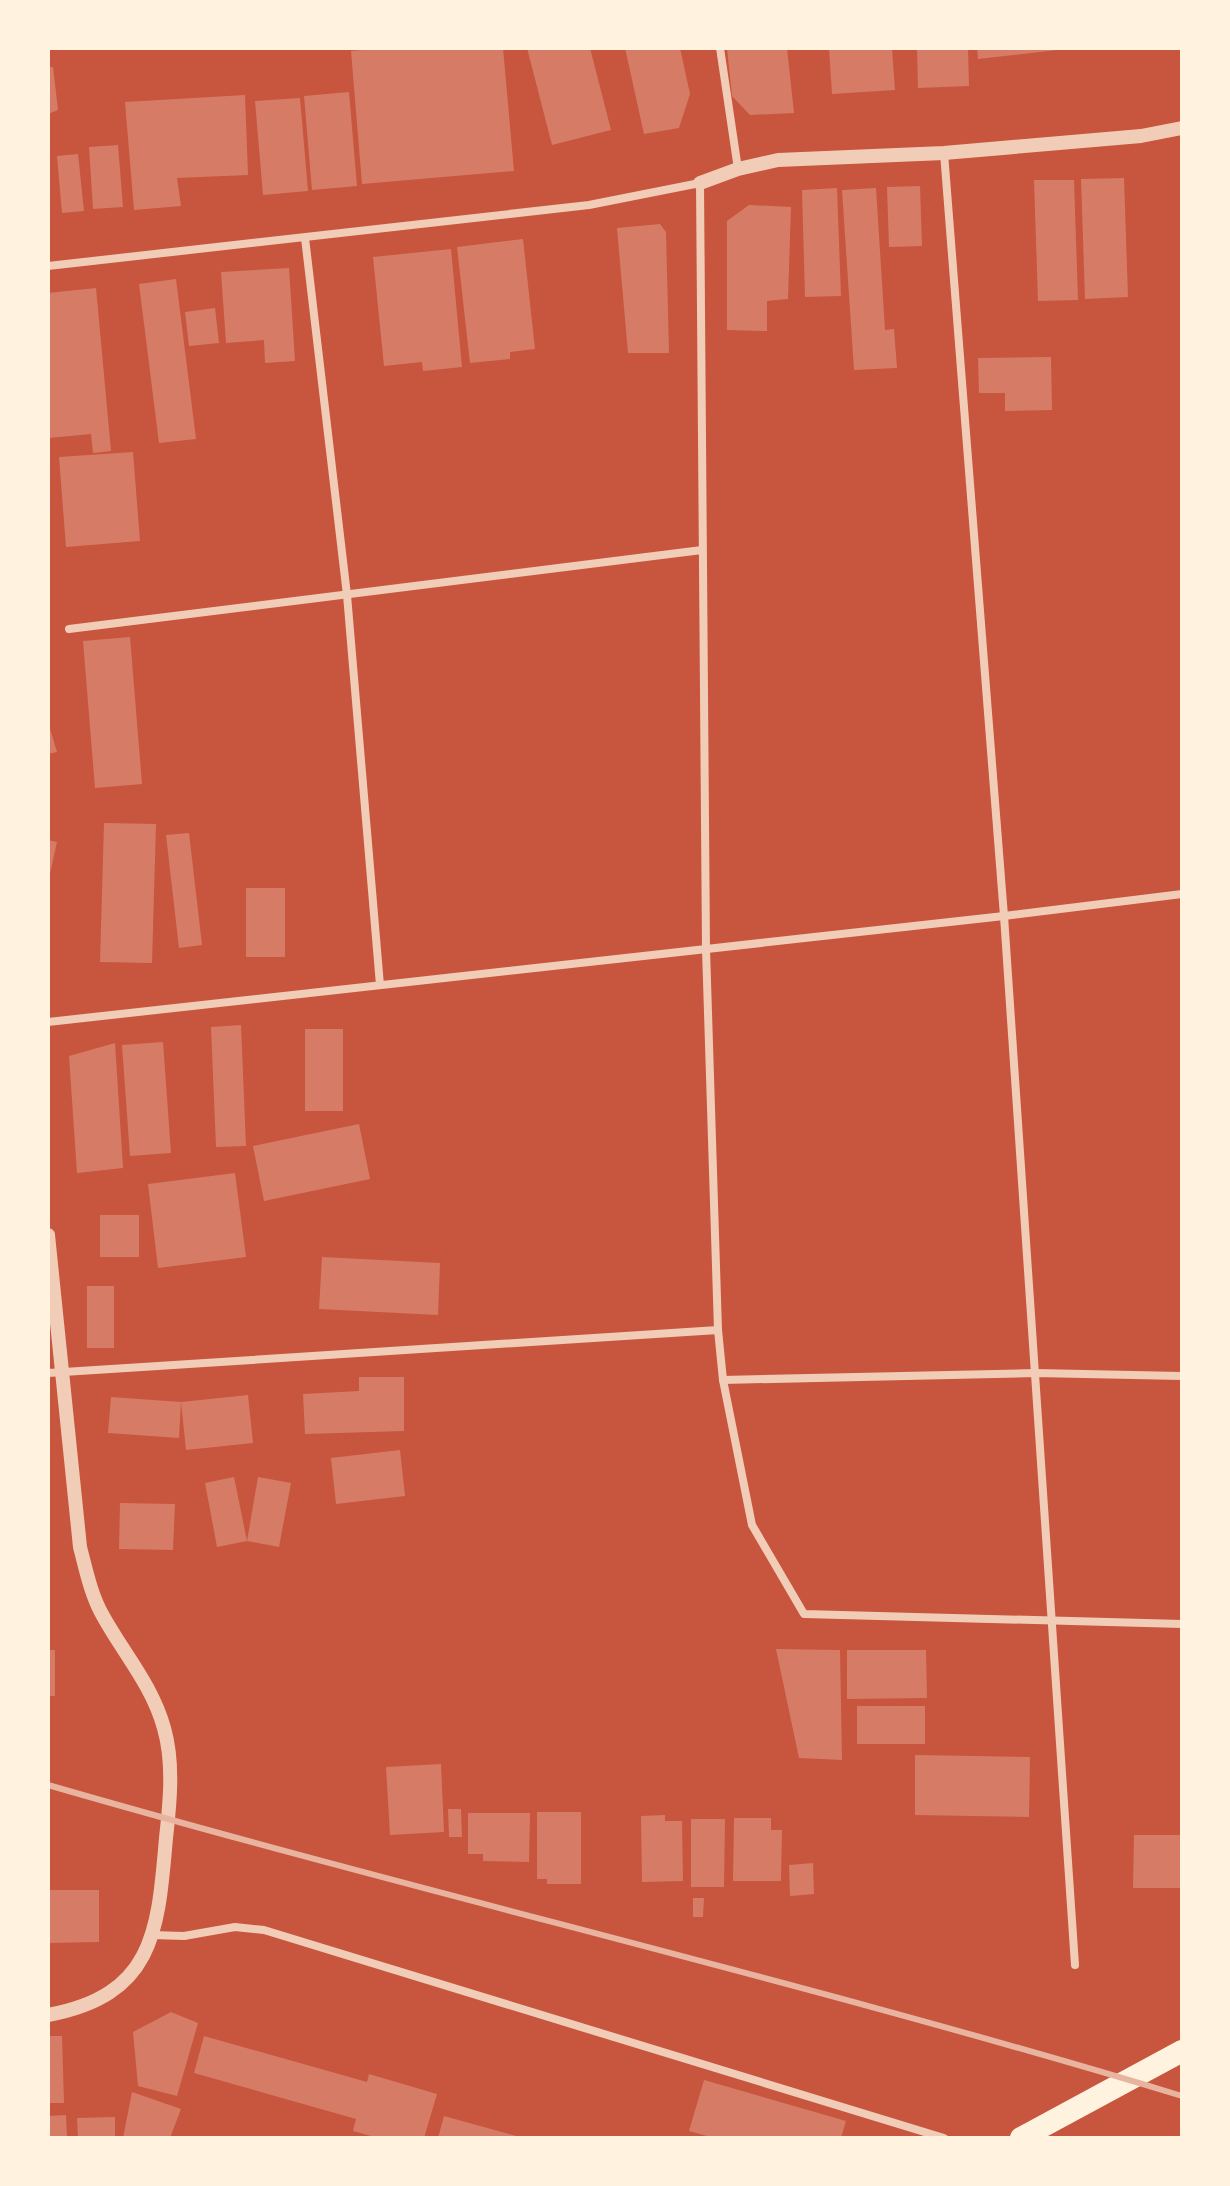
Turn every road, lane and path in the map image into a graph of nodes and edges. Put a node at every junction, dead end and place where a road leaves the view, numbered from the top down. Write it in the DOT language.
graph roads {
  1 [pos="720,48"];
  2 [pos="1182,128"];
  3 [pos="944,153"];
  4 [pos="738,169"];
  5 [pos="700,183"];
  6 [pos="305,238"];
  7 [pos="48,266"];
  8 [pos="702,550"];
  9 [pos="347,595"];
  10 [pos="69,629"];
  11 [pos="1182,894"];
  12 [pos="1004,916"];
  13 [pos="706,949"];
  14 [pos="380,985"];
  15 [pos="48,1022"];
  16 [pos="48,1235"];
  17 [pos="718,1330"];
  18 [pos="54,1372"];
  19 [pos="1035,1373"];
  20 [pos="1182,1376"];
  21 [pos="723,1380"];
  22 [pos="1052,1621"];
  23 [pos="1182,1624"];
  24 [pos="152,1935"];
  25 [pos="1075,1965"];
  26 [pos="48,2015"];
  27 [pos="1182,2051"];
  28 [pos="926,2133"];
  29 [pos="917,2138"];
  30 [pos="944,2138"];
  31 [pos="1021,2138"];
  1 -- 4 [label="street"];
  2 -- 3 [label="street"];
  3 -- 4 [label="street"];
  3 -- 12 [label="street"];
  4 -- 5 [label="street"];
  5 -- 6 [label="street"];
  5 -- 8 [label="street"];
  6 -- 7 [label="street"];
  6 -- 9 [label="street"];
  8 -- 9 [label="street"];
  8 -- 13 [label="street"];
  9 -- 10 [label="street"];
  9 -- 14 [label="street"];
  11 -- 12 [label="street"];
  12 -- 13 [label="street"];
  12 -- 19 [label="street"];
  13 -- 14 [label="street"];
  13 -- 17 [label="street"];
  14 -- 15 [label="street"];
  16 -- 18 [label="street"];
  17 -- 18 [label="street"];
  17 -- 21 [label="street"];
  18 -- 24 [label="street"];
  19 -- 20 [label="street"];
  19 -- 21 [label="street"];
  19 -- 22 [label="street"];
  21 -- 22 [label="street"];
  22 -- 23 [label="street"];
  22 -- 25 [label="street"];
  24 -- 26 [label="street"];
  24 -- 28 [label="street"];
  27 -- 31 [label="highway"];
  28 -- 29 [label="street"];
  28 -- 30 [label="street"];
}
